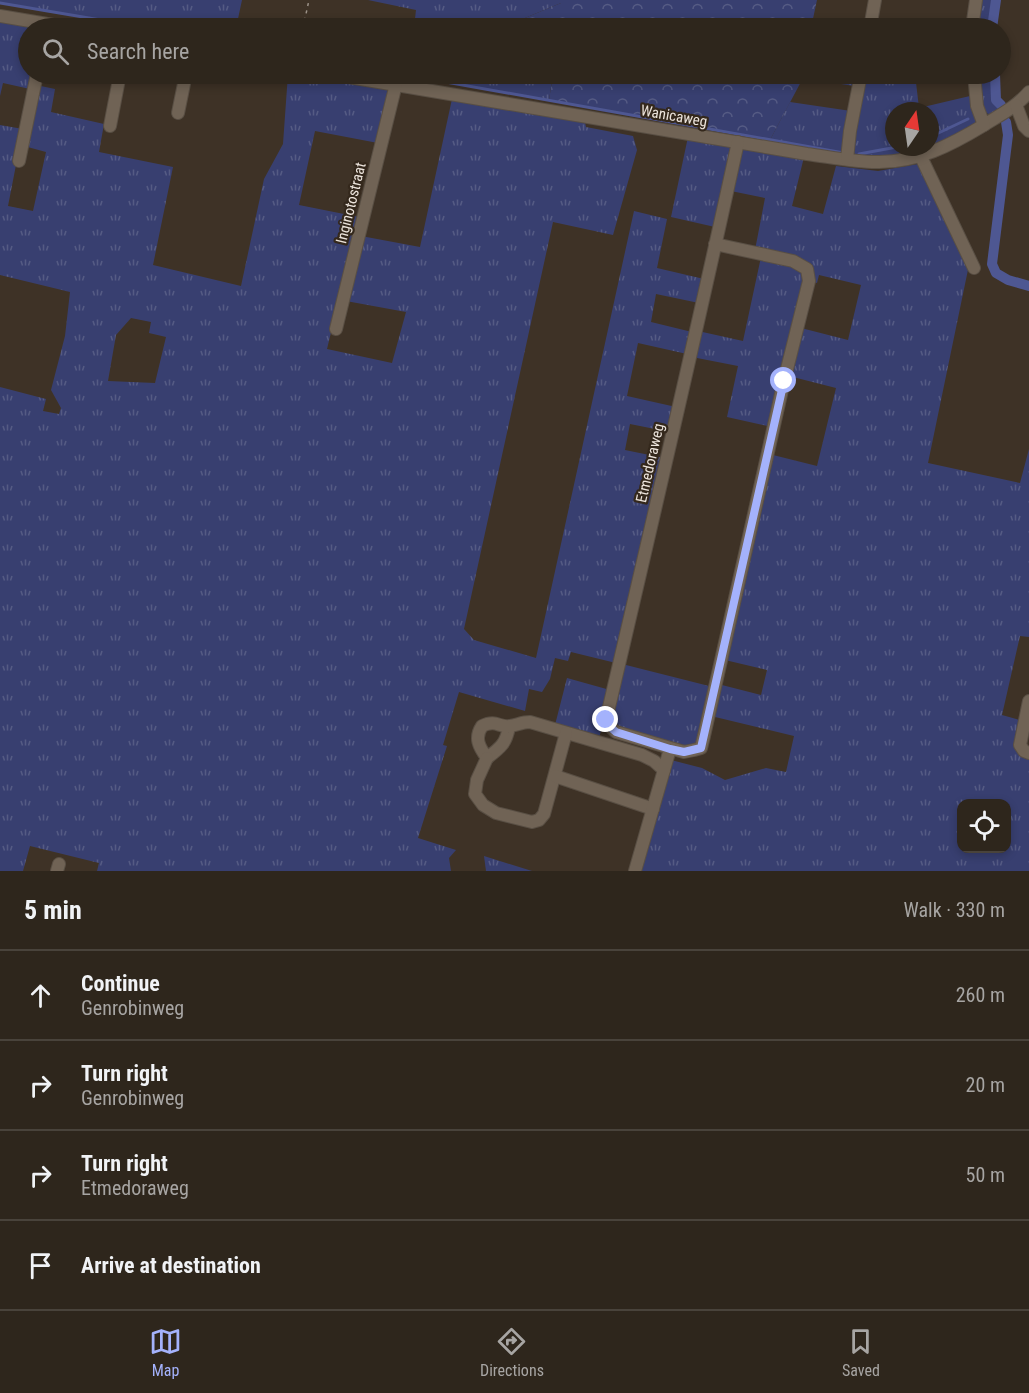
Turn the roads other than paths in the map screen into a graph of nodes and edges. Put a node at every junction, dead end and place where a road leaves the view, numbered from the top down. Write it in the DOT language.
graph roads {
  1 [pos="875,0"];
  2 [pos="976,0"];
  3 [pos="0,16"];
  4 [pos="872,18"];
  5 [pos="973,18"];
  6 [pos="18,20"];
  7 [pos="35,84"];
  8 [pos="118,84"];
  9 [pos="184,84"];
  10 [pos="396,84"];
  11 [pos="859,84"];
  12 [pos="975,84"];
  13 [pos="1029,92"];
  14 [pos="1016,105"];
  15 [pos="178,113"];
  16 [pos="984,125"];
  17 [pos="110,126"];
  18 [pos="1029,131"];
  19 [pos="738,142"];
  20 [pos="921,157"];
  21 [pos="847,159"];
  22 [pos="19,161"];
  23 [pos="715,244"];
  24 [pos="974,268"];
  25 [pos="336,329"];
  26 [pos="1029,701"];
  27 [pos="509,727"];
  28 [pos="566,733"];
  29 [pos="1029,753"];
  30 [pos="487,758"];
  31 [pos="667,759"];
  32 [pos="555,776"];
  33 [pos="653,809"];
  34 [pos="635,871"];
  1 -- 4 [label="street"];
  2 -- 5 [label="street"];
  3 -- 6 [label="street"];
  7 -- 22 [label="street"];
  8 -- 17 [label="street"];
  9 -- 15 [label="street"];
  10 -- 19 [label="street, Wanicaweg"];
  10 -- 25 [label="street, Inginotostraat"];
  11 -- 21 [label="street"];
  12 -- 16 [label="street"];
  13 -- 14 [label="street, Wanicaweg"];
  14 -- 16 [label="street, Wanicaweg"];
  14 -- 18 [label="street"];
  16 -- 20 [label="street, Wanicaweg"];
  19 -- 21 [label="street, Wanicaweg"];
  19 -- 23 [label="street, Etmedoraweg"];
  20 -- 21 [label="street, Wanicaweg"];
  20 -- 24 [label="street"];
  23 -- 31 [label="street, Etmedoraweg"];
  23 -- 31 [label="street"];
  26 -- 29 [label="street"];
  27 -- 28 [label="street"];
  27 -- 30 [label="street"];
  27 -- 30 [label="street"];
  28 -- 31 [label="street"];
  28 -- 32 [label="street"];
  30 -- 32 [label="street"];
  31 -- 33 [label="street"];
  32 -- 33 [label="street"];
  33 -- 34 [label="street"];
}
